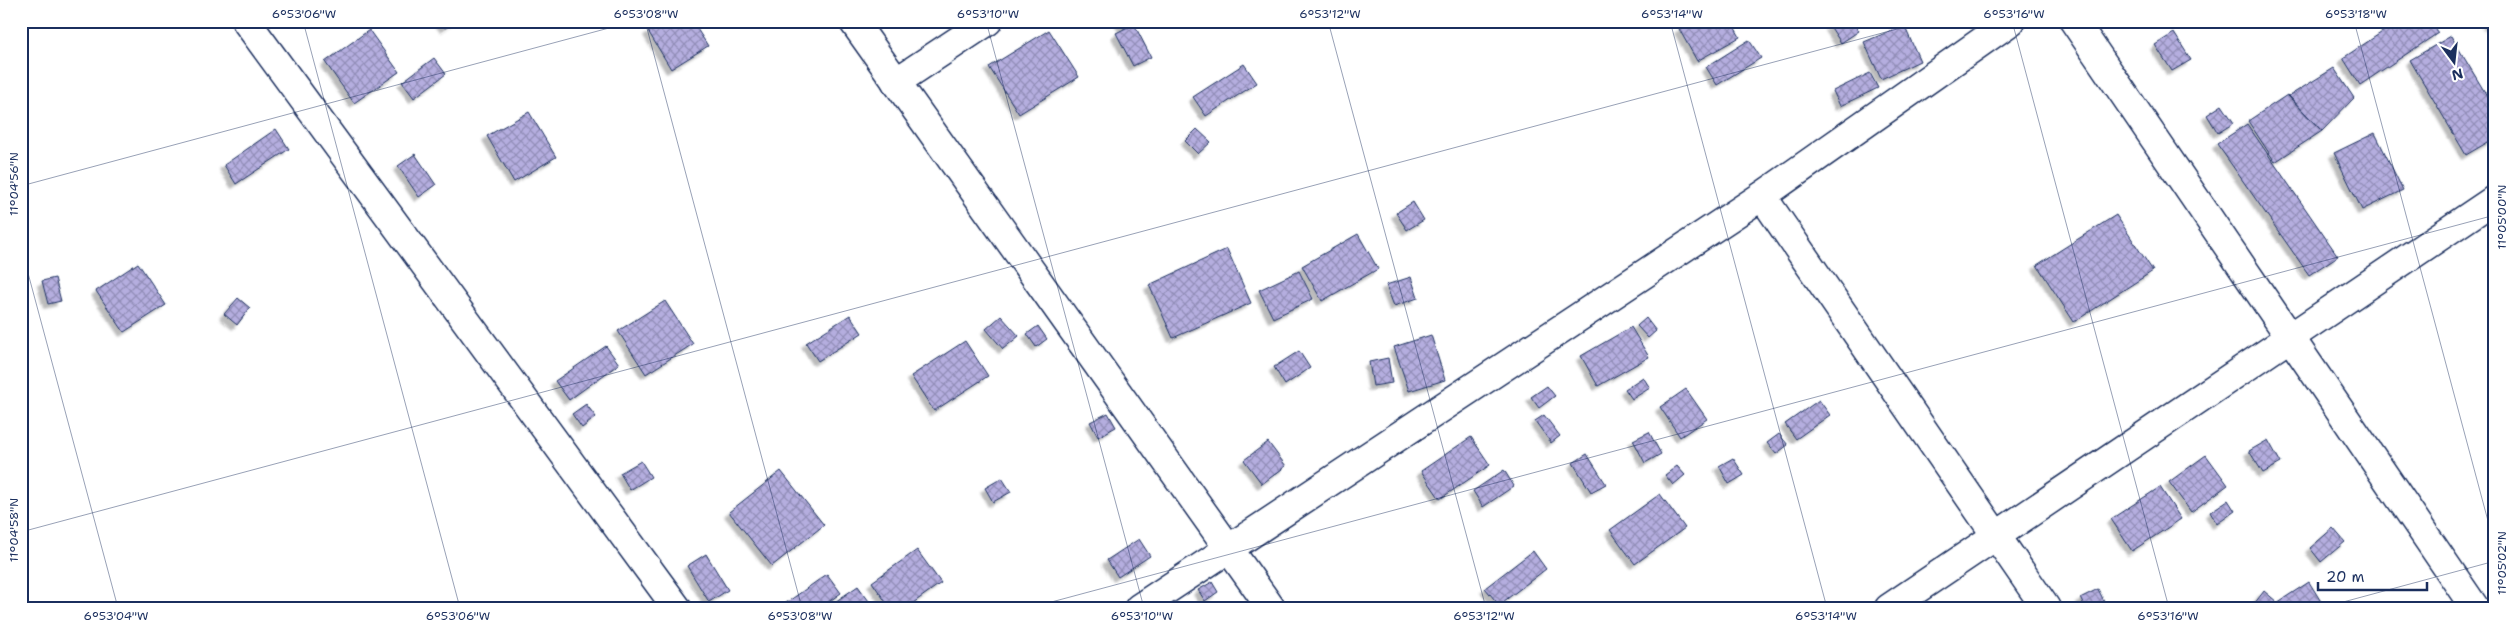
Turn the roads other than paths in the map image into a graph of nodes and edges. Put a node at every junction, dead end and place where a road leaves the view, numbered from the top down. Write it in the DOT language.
graph roads {
  1 [pos="246,21"];
  2 [pos="853,21"];
  3 [pos="988,21"];
  4 [pos="2011,21"];
  5 [pos="2074,21"];
  6 [pos="896,82"];
  7 [pos="1762,196"];
  8 [pos="2495,199"];
  9 [pos="2289,338"];
  10 [pos="1996,536"];
  11 [pos="1229,548"];
  12 [pos="677,608"];
  13 [pos="1139,608"];
  14 [pos="1271,608"];
  15 [pos="1889,608"];
  16 [pos="2046,608"];
  17 [pos="2475,608"];
  1 -- 12 [label="street"];
  2 -- 6 [label="street"];
  3 -- 6 [label="street"];
  4 -- 7 [label="street"];
  5 -- 9 [label="street"];
  6 -- 11 [label="street"];
  7 -- 10 [label="street"];
  7 -- 11 [label="street"];
  8 -- 9 [label="street"];
  9 -- 10 [label="street"];
  9 -- 17 [label="street"];
  10 -- 15 [label="street"];
  10 -- 16 [label="street"];
  11 -- 13 [label="street"];
  11 -- 14 [label="street"];
}
